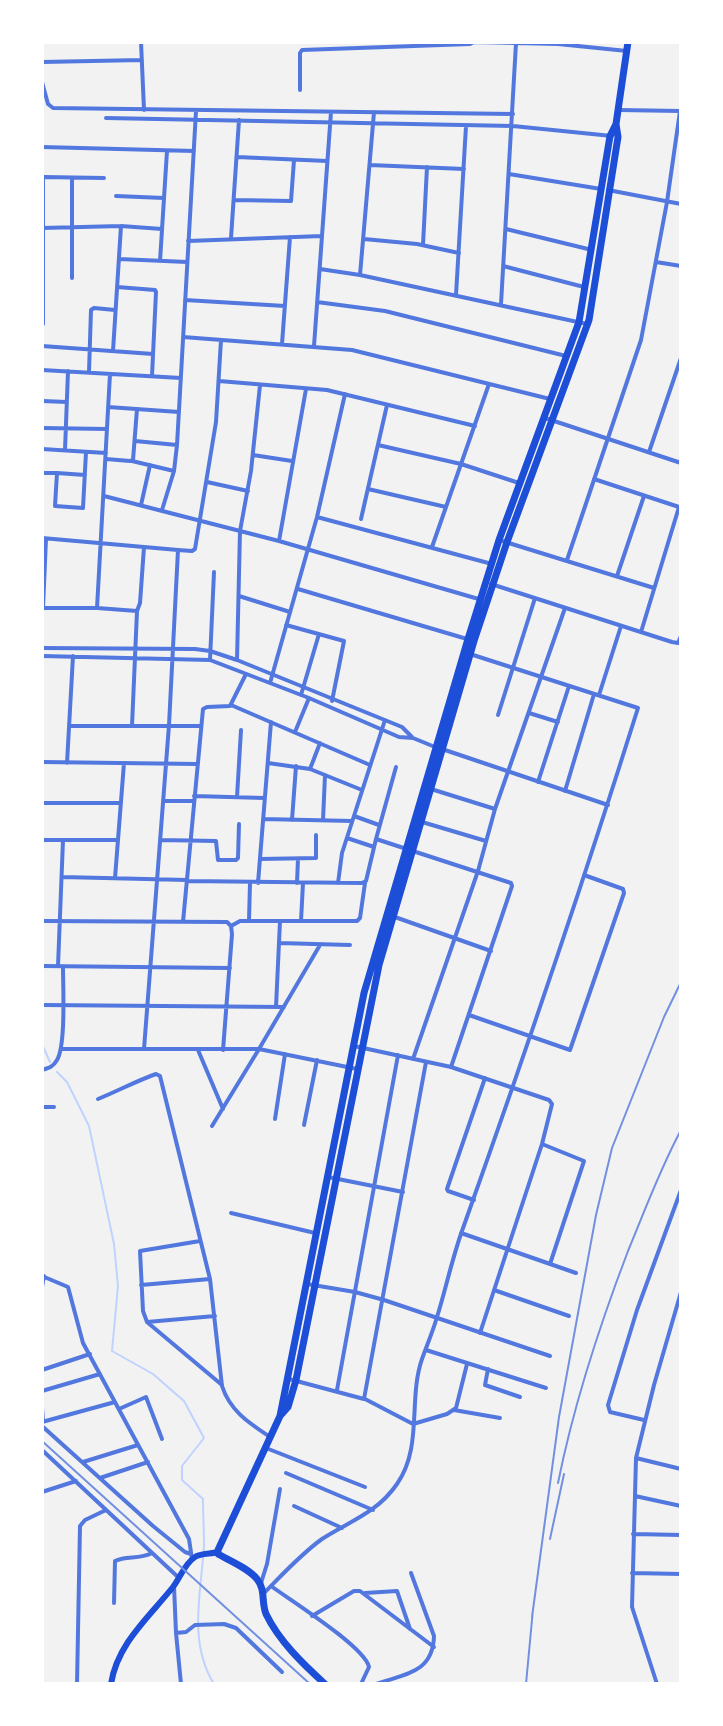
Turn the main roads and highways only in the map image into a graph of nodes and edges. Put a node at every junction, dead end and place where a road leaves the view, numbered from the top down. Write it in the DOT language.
graph roads {
  1 [pos="628,42"];
  2 [pos="605,190"];
  3 [pos="548,420"];
  4 [pos="503,541"];
  5 [pos="489,584"];
  6 [pos="427,788"];
  7 [pos="409,850"];
  8 [pos="332,1178"];
  9 [pos="310,1285"];
  10 [pos="218,1552"];
  11 [pos="111,1684"];
  12 [pos="325,1684"];
  1 -- 2 [label="main road"];
  2 -- 3 [label="main road"];
  2 -- 3 [label="main road"];
  3 -- 4 [label="main road"];
  3 -- 4 [label="main road"];
  4 -- 5 [label="main road"];
  4 -- 5 [label="main road"];
  5 -- 6 [label="main road"];
  6 -- 7 [label="main road"];
  6 -- 7 [label="main road"];
  7 -- 8 [label="main road"];
  8 -- 9 [label="main road"];
  8 -- 9 [label="main road"];
  9 -- 10 [label="main road"];
  10 -- 11 [label="main road"];
  10 -- 12 [label="main road"];
}
